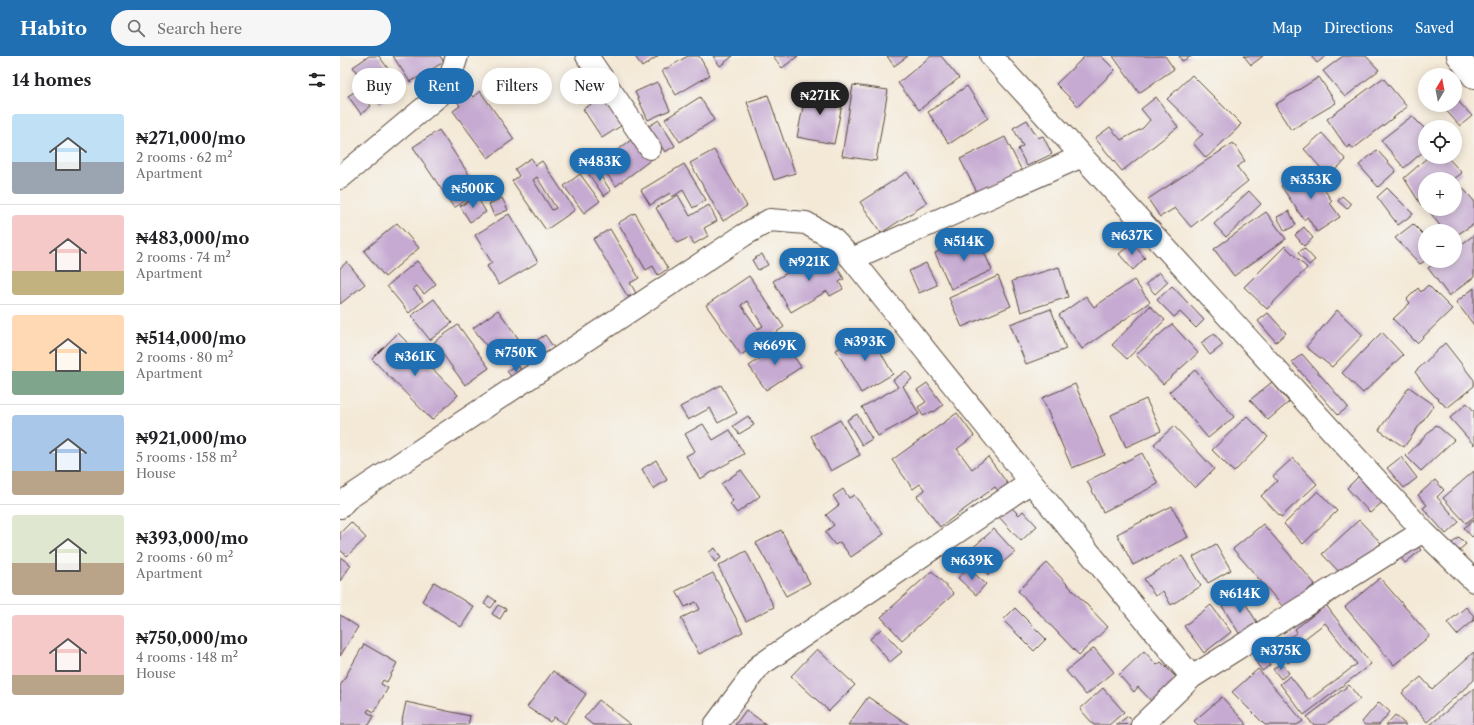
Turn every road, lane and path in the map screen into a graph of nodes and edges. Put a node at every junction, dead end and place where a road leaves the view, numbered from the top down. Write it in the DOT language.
graph roads {
  1 [pos="457,56"];
  2 [pos="587,56"];
  3 [pos="991,56"];
  4 [pos="1458,56"];
  5 [pos="1474,78"];
  6 [pos="650,148"];
  7 [pos="1082,156"];
  8 [pos="340,178"];
  9 [pos="852,259"];
  10 [pos="1031,482"];
  11 [pos="342,500"];
  12 [pos="1423,530"];
  13 [pos="1474,581"];
  14 [pos="1192,677"];
  15 [pos="715,725"];
  16 [pos="1142,725"];
  1 -- 8 [label="street"];
  2 -- 6 [label="street"];
  3 -- 7 [label="street"];
  4 -- 5 [label="street"];
  7 -- 9 [label="street"];
  7 -- 12 [label="street"];
  9 -- 10 [label="street"];
  9 -- 11 [label="street"];
  10 -- 14 [label="street"];
  10 -- 15 [label="street"];
  12 -- 13 [label="street"];
  12 -- 14 [label="street"];
  14 -- 16 [label="street"];
}
